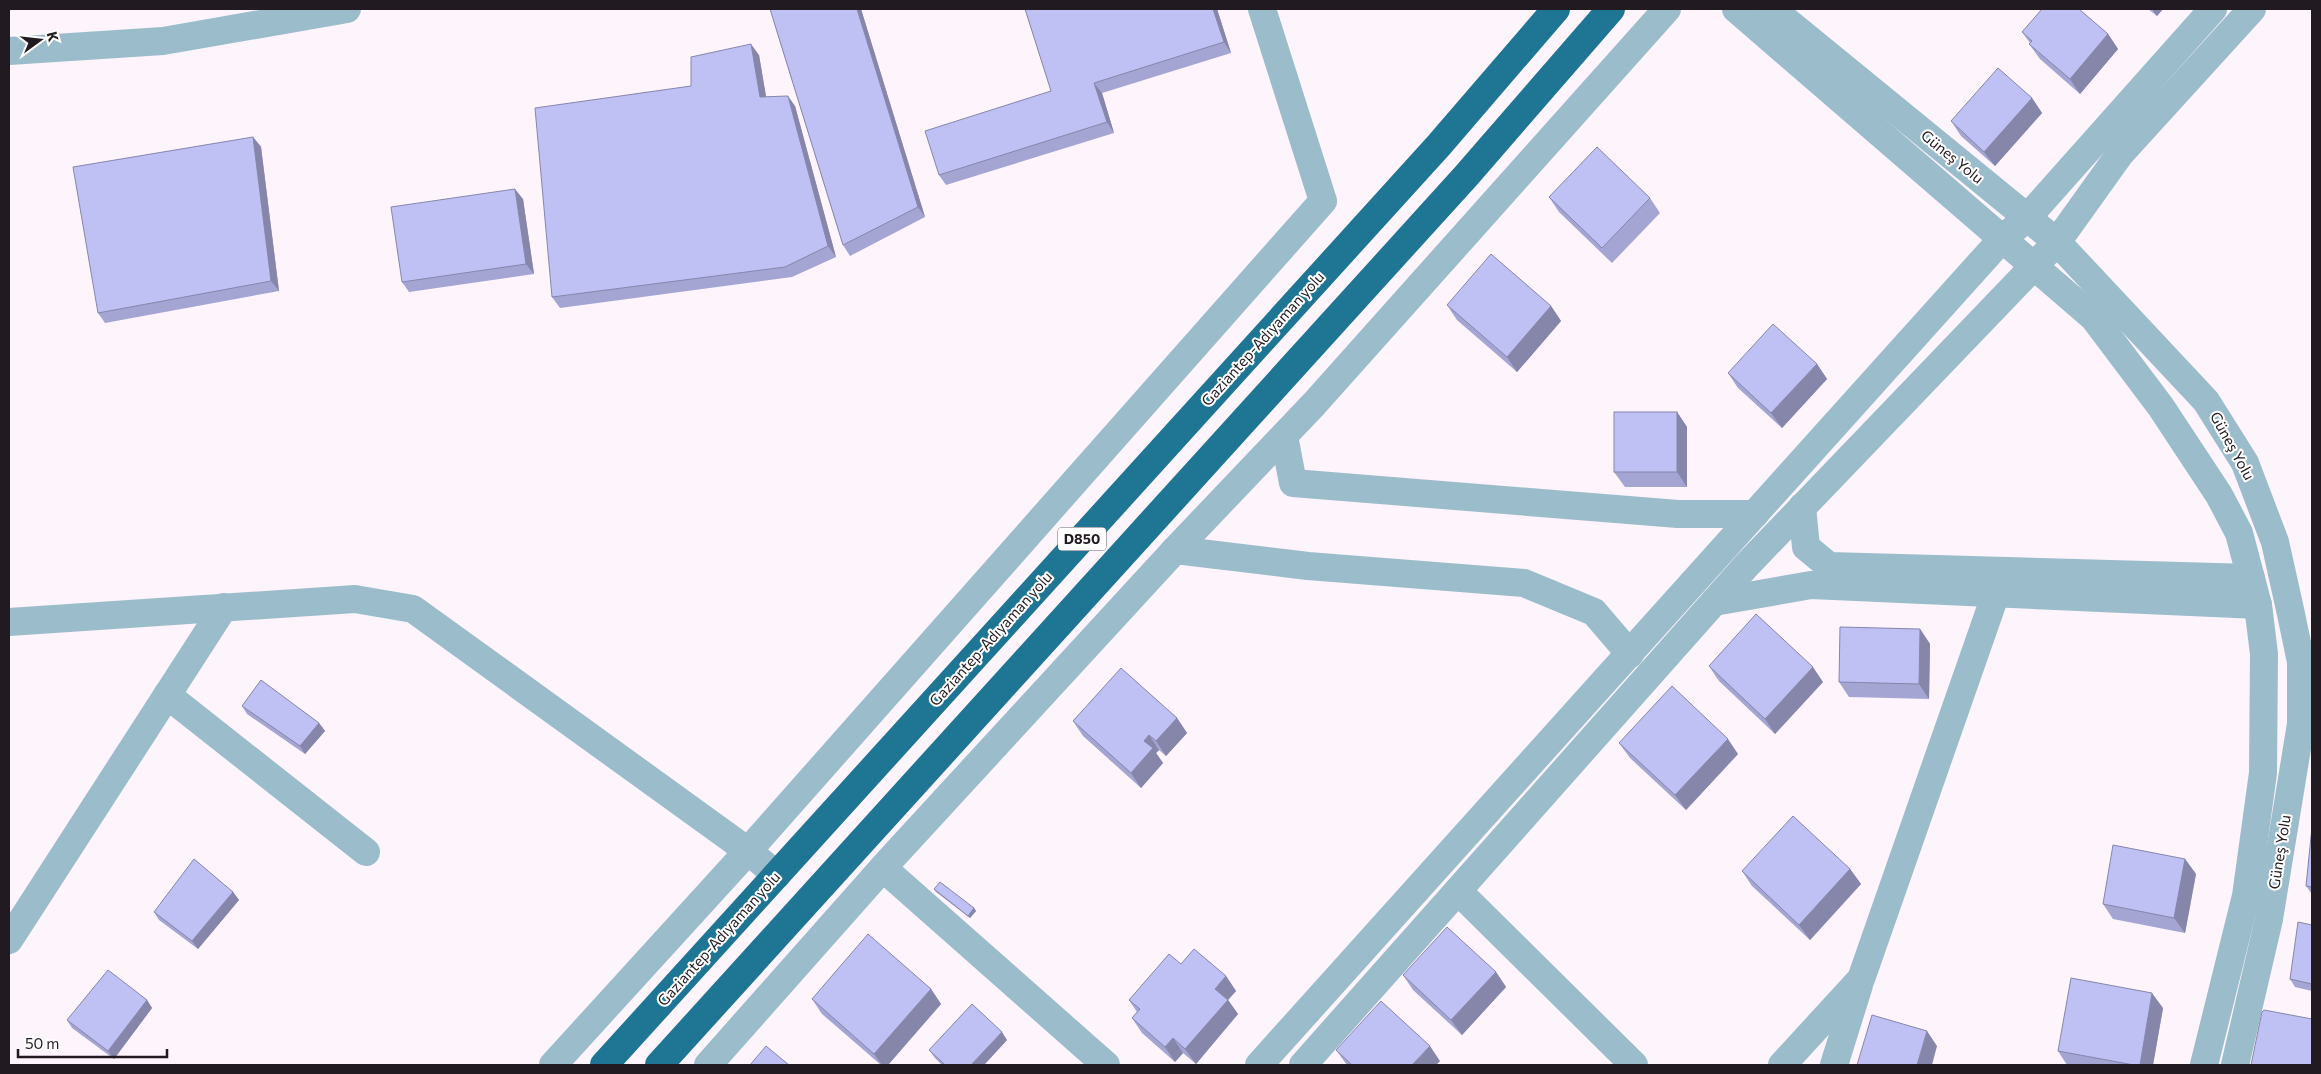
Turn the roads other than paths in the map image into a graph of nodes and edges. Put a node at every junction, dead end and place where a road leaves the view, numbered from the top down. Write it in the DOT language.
graph roads {
  1 [pos="348,9"];
  2 [pos="1262,9"];
  3 [pos="1556,9"];
  4 [pos="1611,9"];
  5 [pos="1667,9"];
  6 [pos="1736,9"];
  7 [pos="1772,9"];
  8 [pos="2213,9"];
  9 [pos="2252,9"];
  10 [pos="9,51"];
  11 [pos="2027,218"];
  12 [pos="2002,239"];
  13 [pos="2057,242"];
  14 [pos="2033,266"];
  15 [pos="1284,436"];
  16 [pos="1802,507"];
  17 [pos="1755,514"];
  18 [pos="1175,550"];
  19 [pos="2251,578"];
  20 [pos="1996,593"];
  21 [pos="1714,602"];
  22 [pos="2258,605"];
  23 [pos="224,607"];
  24 [pos="9,622"];
  25 [pos="1630,654"];
  26 [pos="167,695"];
  27 [pos="748,851"];
  28 [pos="366,852"];
  29 [pos="883,868"];
  30 [pos="777,875"];
  31 [pos="1458,891"];
  32 [pos="9,940"];
  33 [pos="1860,978"];
  34 [pos="553,1065"];
  35 [pos="604,1065"];
  36 [pos="659,1065"];
  37 [pos="708,1065"];
  38 [pos="1106,1065"];
  39 [pos="1259,1065"];
  40 [pos="1303,1065"];
  41 [pos="1634,1065"];
  42 [pos="1782,1065"];
  43 [pos="1834,1065"];
  44 [pos="2204,1065"];
  45 [pos="2235,1065"];
  1 -- 10 [label="street"];
  2 -- 27 [label="street"];
  3 -- 30 [label="highway, Gaziantep-Adıyaman yolu / D850"];
  4 -- 36 [label="highway, D850"];
  5 -- 15 [label="street"];
  6 -- 12 [label="street, Güneş Yolu"];
  7 -- 11 [label="street, Güneş Yolu"];
  8 -- 11 [label="street"];
  9 -- 13 [label="street"];
  11 -- 12 [label="street"];
  11 -- 13 [label="street, Güneş Yolu"];
  12 -- 14 [label="street, Güneş Yolu"];
  12 -- 17 [label="street"];
  13 -- 14 [label="street"];
  13 -- 45 [label="street, Güneş Yolu"];
  14 -- 16 [label="street"];
  14 -- 19 [label="street, Güneş Yolu"];
  15 -- 17 [label="street"];
  15 -- 18 [label="street"];
  16 -- 19 [label="street"];
  16 -- 21 [label="street"];
  17 -- 25 [label="street"];
  18 -- 25 [label="street"];
  18 -- 29 [label="street"];
  19 -- 22 [label="street, Güneş Yolu"];
  20 -- 21 [label="street"];
  20 -- 22 [label="street"];
  20 -- 33 [label="street"];
  21 -- 31 [label="street"];
  22 -- 44 [label="street, Güneş Yolu"];
  23 -- 24 [label="street"];
  23 -- 26 [label="street"];
  23 -- 27 [label="street"];
  25 -- 39 [label="street"];
  26 -- 28 [label="street"];
  26 -- 32 [label="street"];
  27 -- 30 [label="street"];
  27 -- 34 [label="street"];
  29 -- 37 [label="street"];
  29 -- 38 [label="street"];
  30 -- 35 [label="highway, Gaziantep-Adıyaman yolu / D850"];
  31 -- 40 [label="street"];
  31 -- 41 [label="street"];
  33 -- 42 [label="street"];
  33 -- 43 [label="street"];
}
